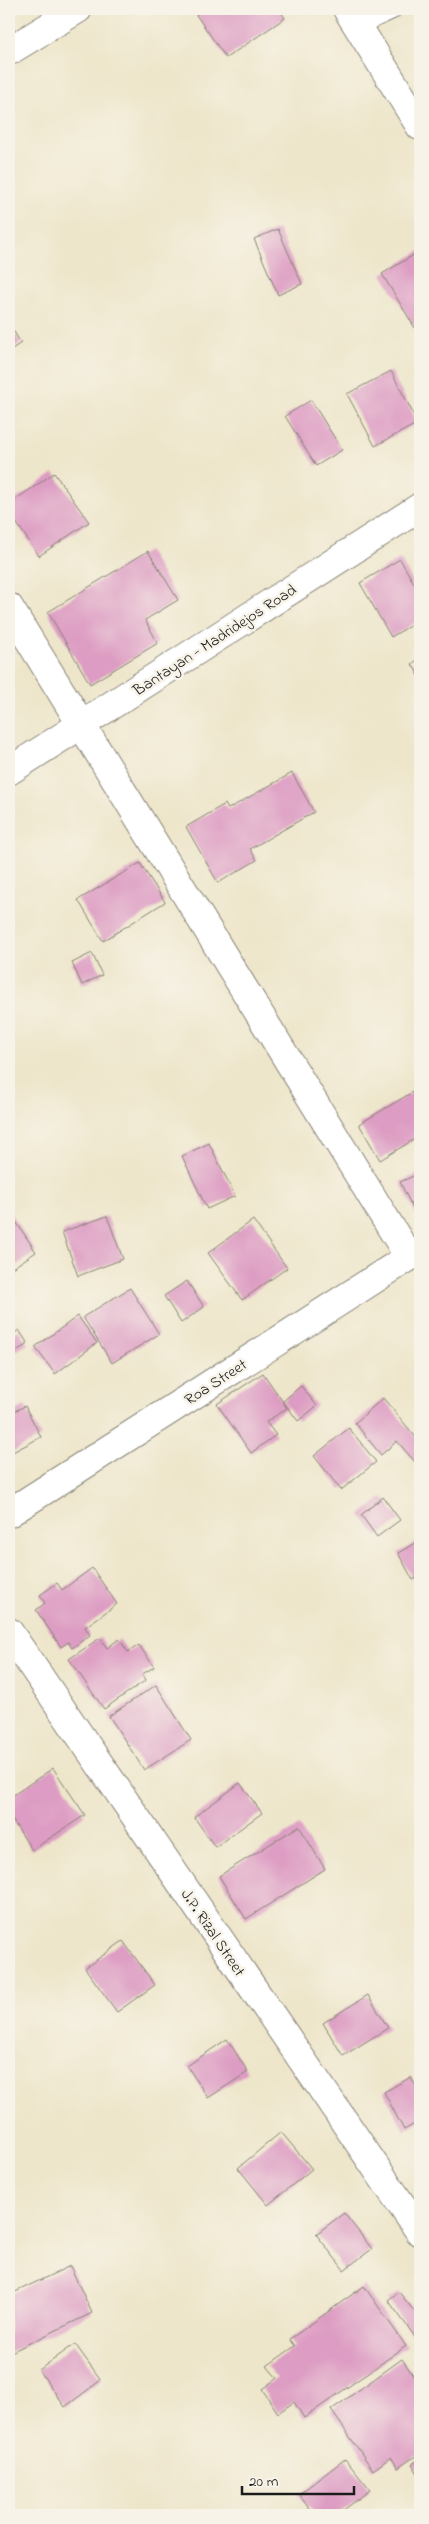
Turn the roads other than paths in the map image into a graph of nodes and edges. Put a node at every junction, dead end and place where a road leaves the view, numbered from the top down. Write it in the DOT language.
graph roads {
  1 [pos="78,9"];
  2 [pos="392,9"];
  3 [pos="352,17"];
  4 [pos="9,51"];
  5 [pos="420,126"];
  6 [pos="420,507"];
  7 [pos="9,607"];
  8 [pos="81,724"];
  9 [pos="9,771"];
  10 [pos="415,1254"];
  11 [pos="9,1513"];
  12 [pos="9,1632"];
  13 [pos="420,2232"];
  1 -- 4 [label="street"];
  2 -- 3 [label="lane"];
  3 -- 5 [label="street"];
  6 -- 8 [label="street, Bantayan - Madridejos Road"];
  7 -- 8 [label="street"];
  8 -- 9 [label="street, Bantayan - Madridejos Road"];
  8 -- 10 [label="street"];
  10 -- 11 [label="street, Roa Street"];
  12 -- 13 [label="street, J.P. Rizal Street"];
}
